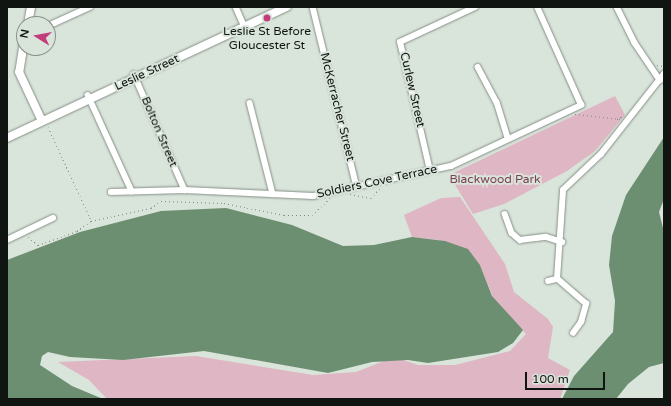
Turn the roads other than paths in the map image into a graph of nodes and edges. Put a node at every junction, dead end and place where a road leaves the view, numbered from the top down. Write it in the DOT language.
graph roads {
  1 [pos="90,7"];
  2 [pos="236,7"];
  3 [pos="276,7"];
  4 [pos="287,7"];
  5 [pos="313,7"];
  6 [pos="474,7"];
  7 [pos="537,7"];
  8 [pos="617,7"];
  9 [pos="56,20"];
  10 [pos="244,25"];
  11 [pos="22,56"];
  12 [pos="478,67"];
  13 [pos="664,74"];
  14 [pos="135,76"];
  15 [pos="660,80"];
  16 [pos="89,97"];
  17 [pos="250,103"];
  18 [pos="42,121"];
  19 [pos="7,133"];
  20 [pos="7,138"];
  21 [pos="508,138"];
  22 [pos="430,171"];
  23 [pos="356,184"];
  24 [pos="132,190"];
  25 [pos="184,190"];
  26 [pos="111,192"];
  27 [pos="273,194"];
  28 [pos="505,214"];
  29 [pos="53,218"];
  30 [pos="7,240"];
  31 [pos="562,242"];
  32 [pos="557,279"];
  33 [pos="548,281"];
  34 [pos="572,333"];
  1 -- 9 [label="street"];
  2 -- 10 [label="street"];
  3 -- 10 [label="street, Leslie Street"];
  4 -- 10 [label="street, Leslie Street"];
  5 -- 23 [label="street, McKerracher Street"];
  6 -- 22 [label="street, Curlew Street"];
  7 -- 21 [label="street, Soldiers Cove Terrace"];
  8 -- 15 [label="street"];
  10 -- 14 [label="street, Leslie Street"];
  11 -- 18 [label="street"];
  12 -- 21 [label="street"];
  13 -- 15 [label="street"];
  14 -- 16 [label="street, Leslie Street"];
  14 -- 25 [label="street, Bolton Street"];
  15 -- 31 [label="street"];
  16 -- 18 [label="street, Leslie Street"];
  16 -- 24 [label="street"];
  17 -- 27 [label="street"];
  18 -- 19 [label="street, Leslie Street"];
  18 -- 20 [label="street, Leslie Street"];
  21 -- 22 [label="street, Soldiers Cove Terrace"];
  22 -- 23 [label="street, Soldiers Cove Terrace"];
  23 -- 27 [label="street, Soldiers Cove Terrace"];
  24 -- 25 [label="street, Soldiers Cove Terrace"];
  24 -- 26 [label="street, Soldiers Cove Terrace"];
  25 -- 27 [label="street, Soldiers Cove Terrace"];
  28 -- 31 [label="street"];
  29 -- 30 [label="street"];
  31 -- 32 [label="street"];
  32 -- 33 [label="street"];
  32 -- 34 [label="street"];
}
